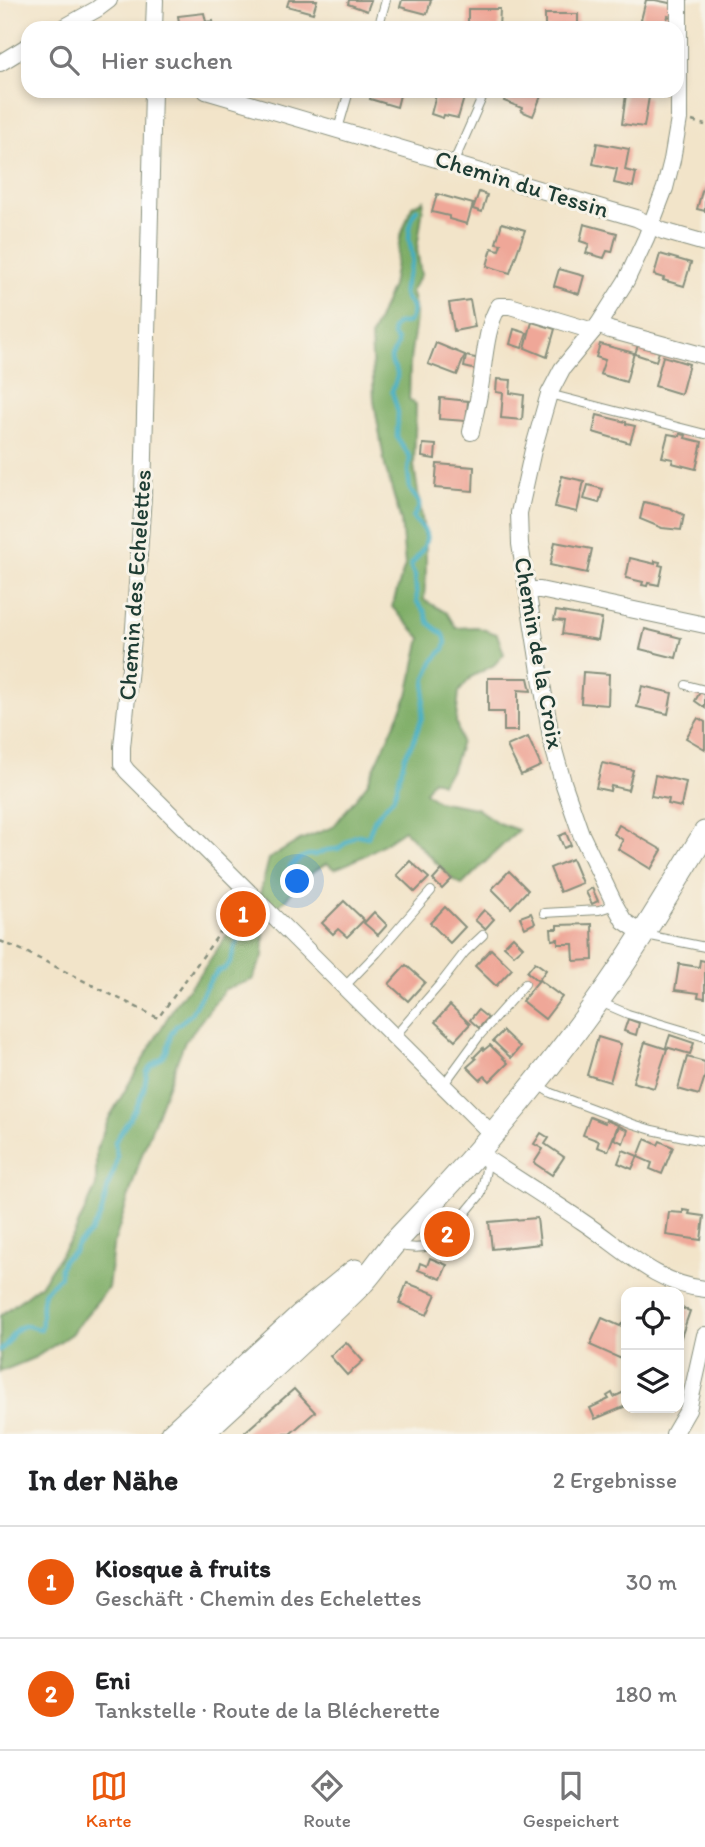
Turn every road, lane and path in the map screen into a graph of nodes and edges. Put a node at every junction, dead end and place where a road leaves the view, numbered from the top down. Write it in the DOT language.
graph roads {
  1 [pos="110,0"];
  2 [pos="155,0"];
  3 [pos="386,0"];
  4 [pos="679,0"];
  5 [pos="76,21"];
  6 [pos="154,21"];
  7 [pos="380,21"];
  8 [pos="679,21"];
  9 [pos="21,50"];
  10 [pos="1,61"];
  11 [pos="153,98"];
  12 [pos="231,98"];
  13 [pos="347,98"];
  14 [pos="482,98"];
  15 [pos="678,98"];
  16 [pos="688,120"];
  17 [pos="705,125"];
  18 [pos="338,129"];
  19 [pos="453,164"];
  20 [pos="651,225"];
  21 [pos="705,243"];
  22 [pos="595,328"];
  23 [pos="705,356"];
  24 [pos="549,394"];
  25 [pos="471,432"];
  26 [pos="705,434"];
  27 [pos="528,590"];
  28 [pos="705,625"];
  29 [pos="686,685"];
  30 [pos="705,690"];
  31 [pos="705,833"];
  32 [pos="431,891"];
  33 [pos="249,893"];
  34 [pos="615,905"];
  35 [pos="544,913"];
  36 [pos="643,934"];
  37 [pos="484,935"];
  38 [pos="0,941"];
  39 [pos="705,947"];
  40 [pos="525,984"];
  41 [pos="345,986"];
  42 [pos="597,1001"];
  43 [pos="395,1036"];
  44 [pos="705,1037"];
  45 [pos="536,1083"];
  46 [pos="444,1084"];
  47 [pos="493,1135"];
  48 [pos="703,1141"];
  49 [pos="483,1156"];
  50 [pos="393,1244"];
  51 [pos="705,1289"];
  52 [pos="705,1335"];
  53 [pos="701,1372"];
  54 [pos="172,1434"];
  55 [pos="201,1434"];
  56 [pos="674,1434"];
  1 -- 5 [label="street"];
  2 -- 6 [label="street"];
  3 -- 7 [label="lane"];
  4 -- 8 [label="street, Chemin de la Croix"];
  9 -- 10 [label="street"];
  11 -- 33 [label="street, Chemin des Echelettes"];
  12 -- 18 [label="street, Chemin du Tessin"];
  13 -- 18 [label="lane"];
  14 -- 19 [label="lane"];
  15 -- 20 [label="street, Chemin de la Croix"];
  16 -- 17 [label="path"];
  18 -- 19 [label="street, Chemin du Tessin"];
  19 -- 20 [label="street, Chemin du Tessin"];
  20 -- 21 [label="street, Chemin du Tessin"];
  20 -- 22 [label="street, Chemin de la Croix"];
  22 -- 23 [label="street"];
  22 -- 24 [label="street, Chemin de la Croix"];
  22 -- 25 [label="street"];
  24 -- 26 [label="lane"];
  24 -- 27 [label="street, Chemin de la Croix"];
  27 -- 28 [label="street"];
  27 -- 34 [label="street, Chemin de la Croix"];
  29 -- 30 [label="lane"];
  31 -- 36 [label="main road"];
  32 -- 41 [label="lane"];
  33 -- 38 [label="path"];
  33 -- 41 [label="street, Chemin des Echelettes"];
  34 -- 35 [label="lane"];
  34 -- 36 [label="street, Chemin de la Croix"];
  36 -- 39 [label="lane"];
  36 -- 42 [label="main road"];
  37 -- 43 [label="lane"];
  40 -- 46 [label="lane"];
  41 -- 43 [label="street, Chemin des Echelettes"];
  42 -- 44 [label="lane"];
  42 -- 45 [label="main road"];
  43 -- 46 [label="street, Chemin des Echelettes"];
  45 -- 47 [label="main road"];
  45 -- 48 [label="lane"];
  46 -- 47 [label="street, Chemin des Echelettes"];
  47 -- 49 [label="main road"];
  49 -- 50 [label="main road"];
  49 -- 50 [label="lane"];
  49 -- 51 [label="street"];
  50 -- 54 [label="main road"];
  50 -- 55 [label="main road"];
  52 -- 53 [label="street"];
  53 -- 56 [label="street"];
}
